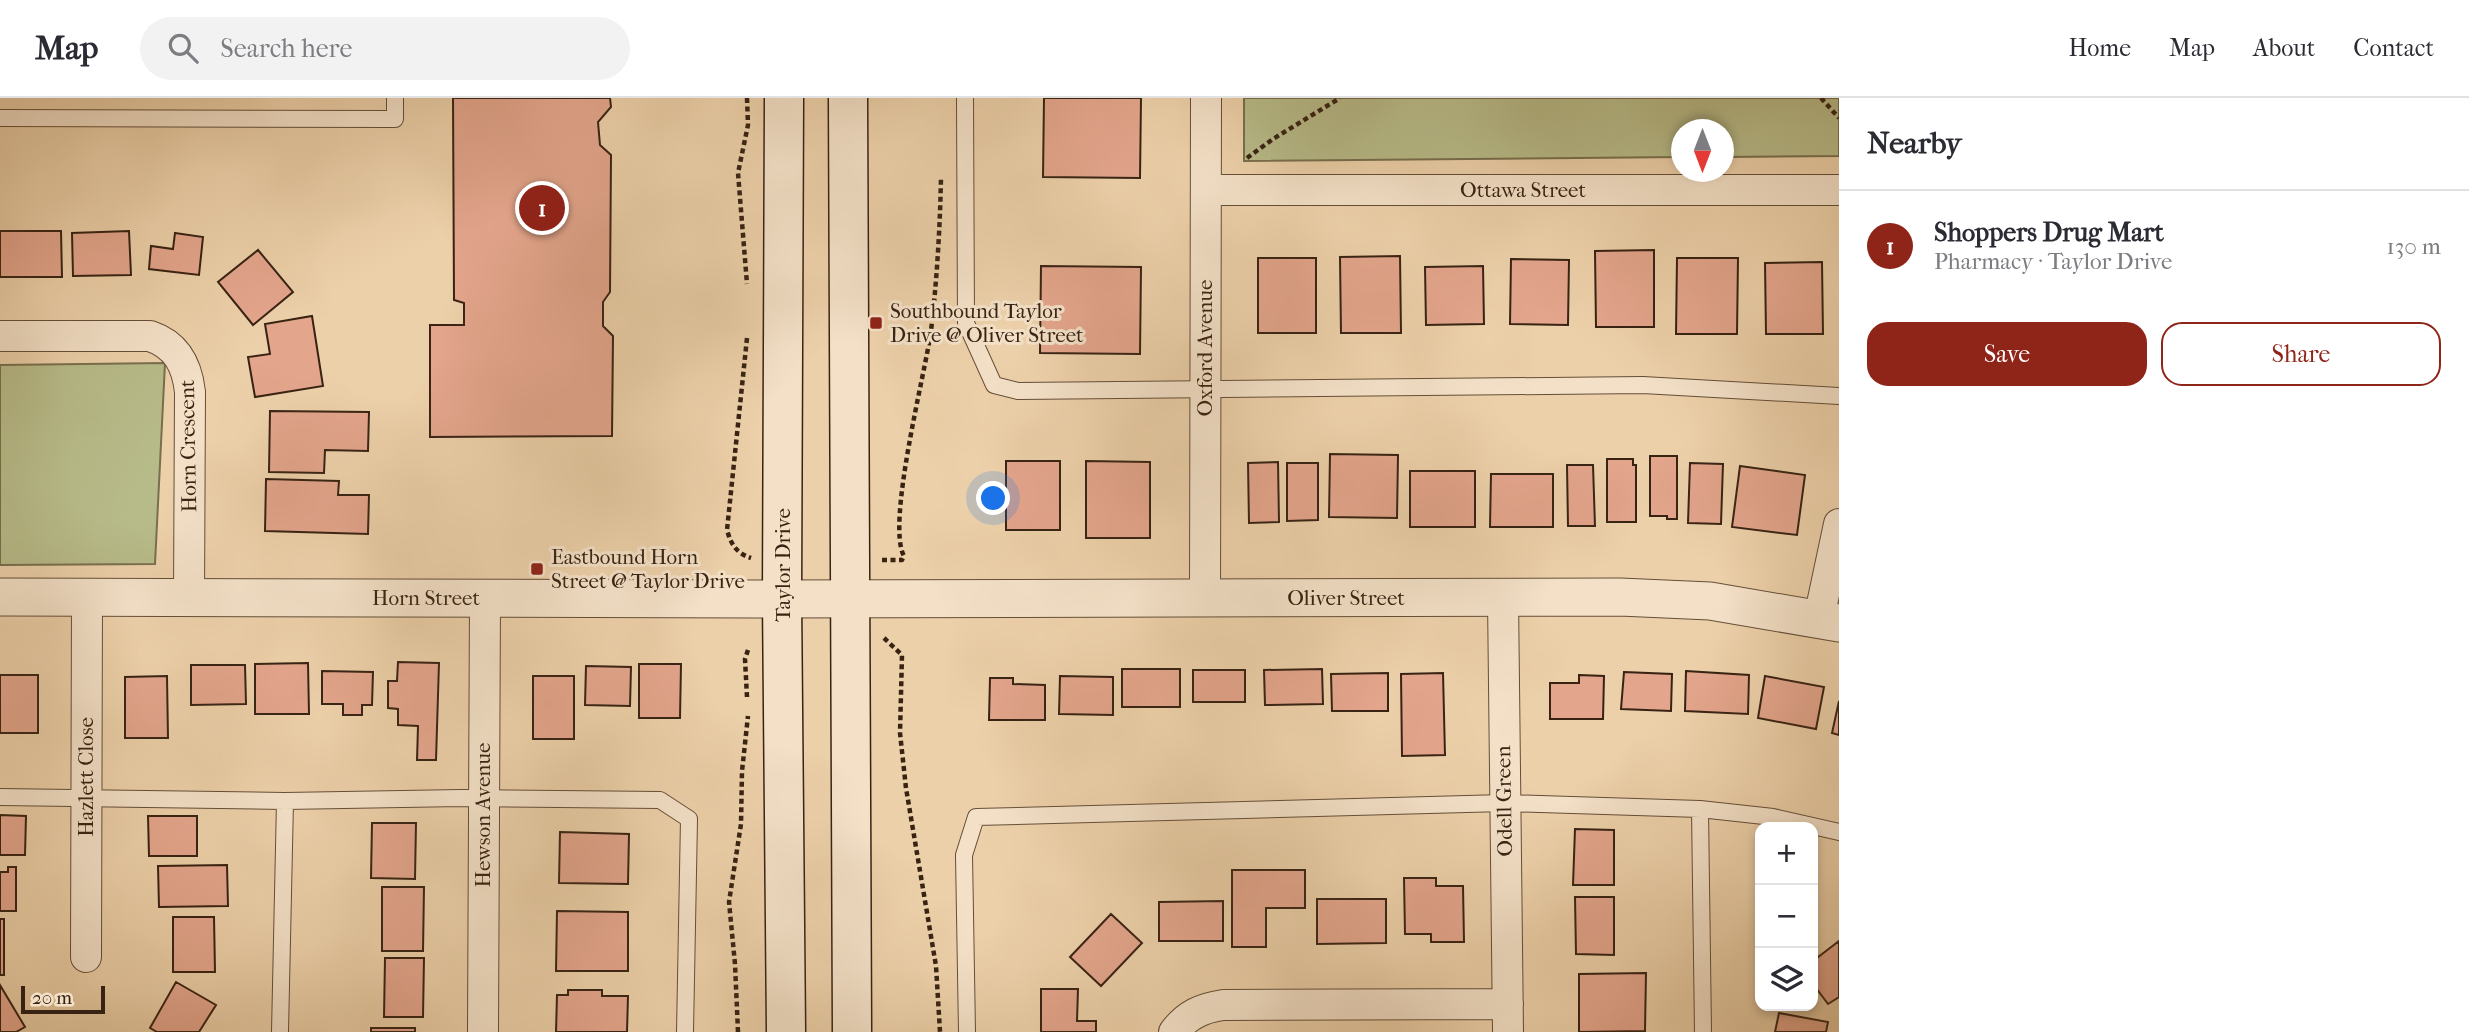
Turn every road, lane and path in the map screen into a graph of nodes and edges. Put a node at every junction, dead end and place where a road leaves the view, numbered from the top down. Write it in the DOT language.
graph roads {
  1 [pos="395,98"];
  2 [pos="747,98"];
  3 [pos="784,98"];
  4 [pos="848,98"];
  5 [pos="965,98"];
  6 [pos="1206,98"];
  7 [pos="1340,98"];
  8 [pos="1821,98"];
  9 [pos="0,118"];
  10 [pos="1839,118"];
  11 [pos="1247,158"];
  12 [pos="941,164"];
  13 [pos="1206,190"];
  14 [pos="1839,190"];
  15 [pos="748,289"];
  16 [pos="748,330"];
  17 [pos="0,336"];
  18 [pos="1205,389"];
  19 [pos="1839,396"];
  20 [pos="1839,524"];
  21 [pos="741,555"];
  22 [pos="902,560"];
  23 [pos="0,597"];
  24 [pos="87,597"];
  25 [pos="1503,597"];
  26 [pos="190,598"];
  27 [pos="851,598"];
  28 [pos="1205,598"];
  29 [pos="485,599"];
  30 [pos="782,599"];
  31 [pos="1829,620"];
  32 [pos="752,644"];
  33 [pos="892,645"];
  34 [pos="0,797"];
  35 [pos="86,797"];
  36 [pos="483,798"];
  37 [pos="285,801"];
  38 [pos="1504,803"];
  39 [pos="1700,809"];
  40 [pos="1839,832"];
  41 [pos="86,957"];
  42 [pos="1508,1018"];
  43 [pos="280,1032"];
  44 [pos="483,1032"];
  45 [pos="685,1032"];
  46 [pos="738,1032"];
  47 [pos="786,1032"];
  48 [pos="852,1032"];
  49 [pos="940,1032"];
  50 [pos="967,1032"];
  51 [pos="1174,1032"];
  52 [pos="1703,1032"];
  1 -- 9 [label="lane"];
  2 -- 15 [label="path"];
  3 -- 30 [label="main road, Taylor Drive"];
  4 -- 27 [label="main road"];
  5 -- 18 [label="lane"];
  6 -- 13 [label="street, Oxford Avenue"];
  7 -- 11 [label="path"];
  8 -- 10 [label="path"];
  12 -- 22 [label="path"];
  13 -- 14 [label="street, Ottawa Street"];
  13 -- 18 [label="street, Oxford Avenue"];
  16 -- 21 [label="path"];
  17 -- 26 [label="street, Horn Crescent"];
  18 -- 19 [label="lane"];
  18 -- 28 [label="street, Oxford Avenue"];
  20 -- 31 [label="street"];
  23 -- 24 [label="street, Horn Street"];
  24 -- 26 [label="street, Horn Street"];
  24 -- 35 [label="street, Hazlett Close"];
  25 -- 28 [label="street, Oliver Street"];
  25 -- 31 [label="street, Oliver Street"];
  25 -- 38 [label="street, Odell Green"];
  26 -- 29 [label="street, Horn Street"];
  27 -- 28 [label="street, Oliver Street"];
  27 -- 30 [label="street, Horn Street"];
  27 -- 48 [label="main road"];
  29 -- 30 [label="street, Horn Street"];
  29 -- 36 [label="street, Hewson Avenue"];
  30 -- 47 [label="main road, Taylor Drive"];
  32 -- 46 [label="path"];
  33 -- 49 [label="path"];
  34 -- 35 [label="lane"];
  35 -- 37 [label="lane"];
  35 -- 41 [label="street, Hazlett Close"];
  36 -- 37 [label="lane"];
  36 -- 44 [label="street, Hewson Avenue"];
  36 -- 45 [label="lane"];
  37 -- 43 [label="lane"];
  38 -- 39 [label="lane"];
  38 -- 42 [label="street, Odell Green"];
  38 -- 50 [label="lane"];
  39 -- 40 [label="lane"];
  39 -- 52 [label="lane"];
  42 -- 51 [label="street, Odell Green"];
}
